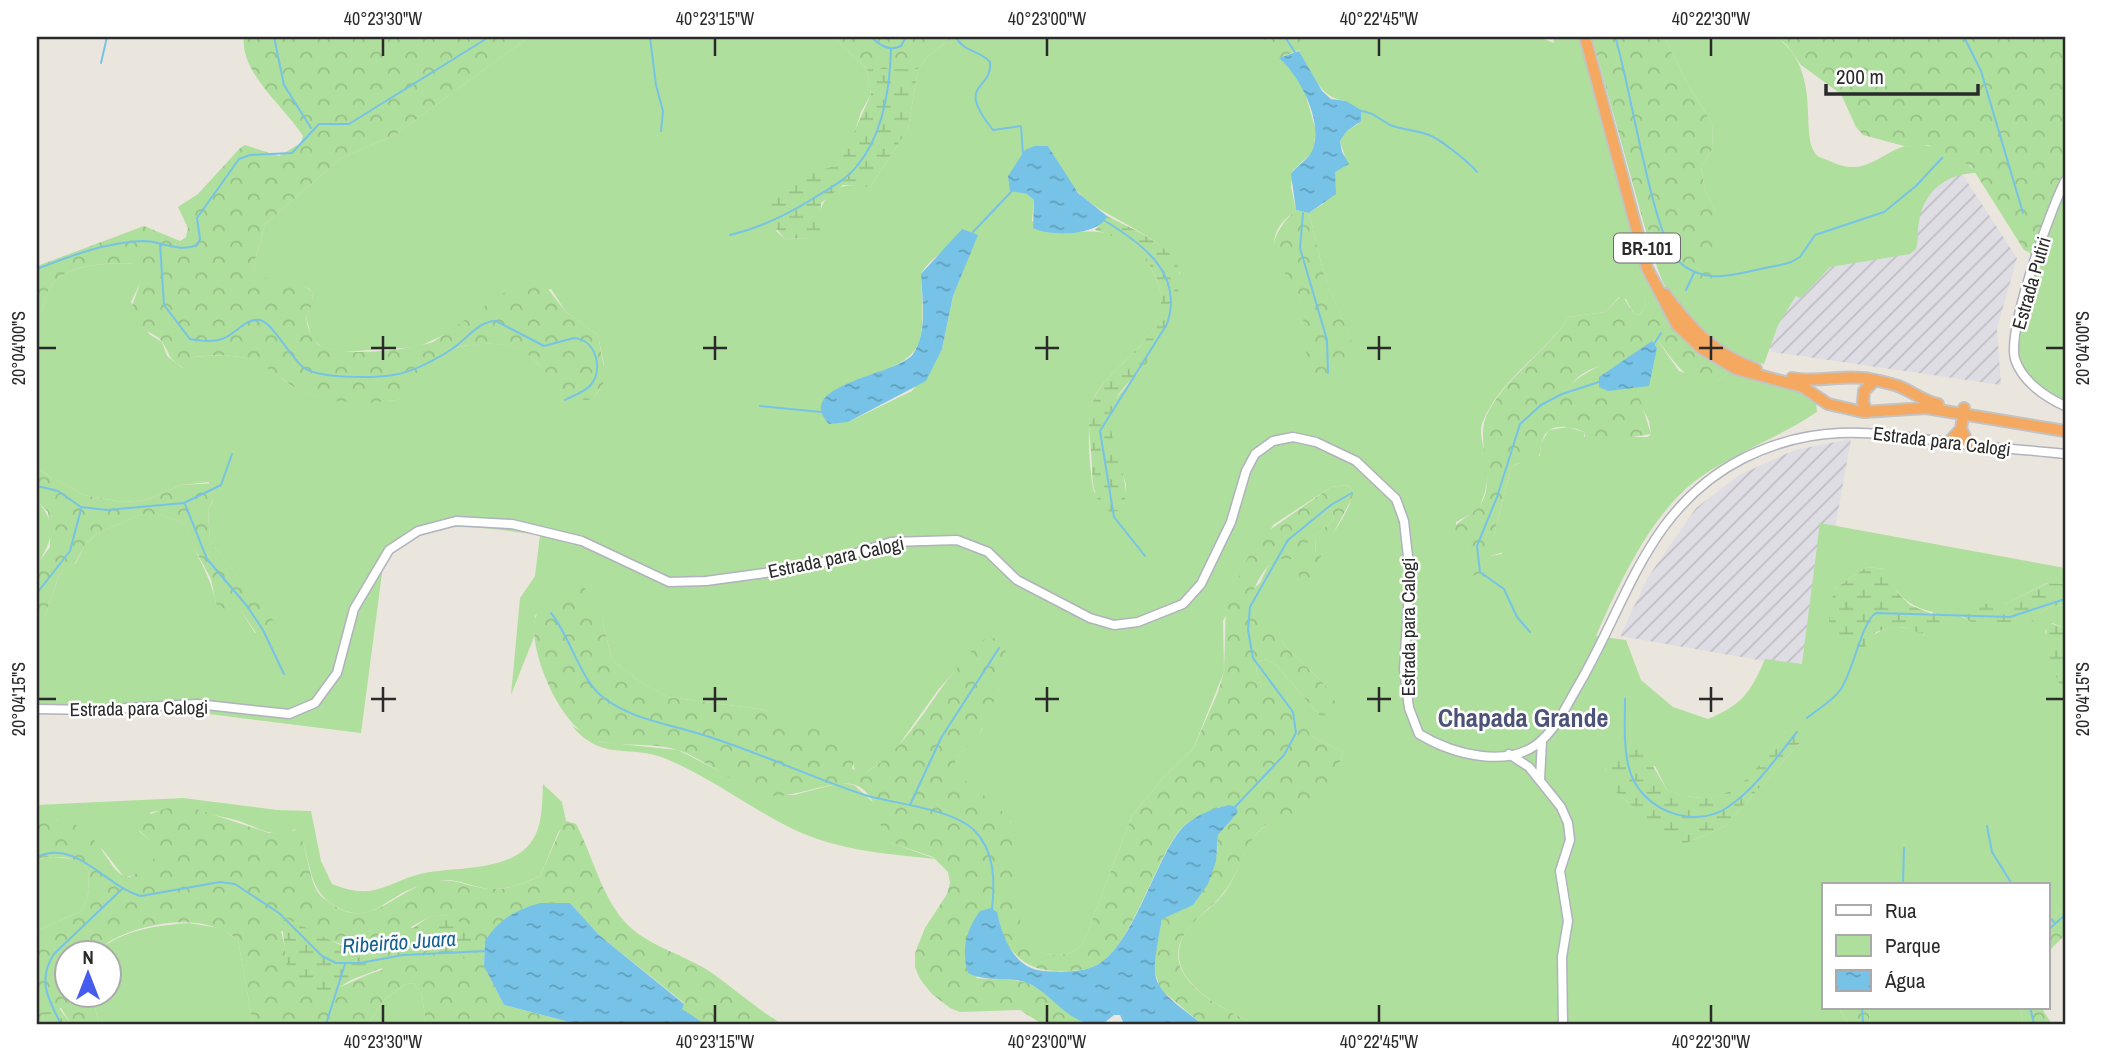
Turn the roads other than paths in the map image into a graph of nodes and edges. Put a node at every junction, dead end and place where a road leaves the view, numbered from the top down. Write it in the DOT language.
graph roads {
  1 [pos="1587,37"];
  2 [pos="2065,181"];
  3 [pos="1875,380"];
  4 [pos="2065,406"];
  5 [pos="1963,411"];
  6 [pos="1867,412"];
  7 [pos="2065,424"];
  8 [pos="1961,429"];
  9 [pos="2065,431"];
  10 [pos="1949,442"];
  11 [pos="1969,445"];
  12 [pos="2065,454"];
  13 [pos="37,709"];
  14 [pos="1542,741"];
  15 [pos="1509,754"];
  16 [pos="1540,780"];
  17 [pos="1563,1024"];
  1 -- 3 [label="highway, BR-101"];
  1 -- 6 [label="highway, BR-101"];
  2 -- 4 [label="street, Estrada Putiri"];
  3 -- 5 [label="highway, BR-101"];
  3 -- 6 [label="highway"];
  5 -- 6 [label="highway, BR-101"];
  5 -- 7 [label="highway, BR-101"];
  5 -- 8 [label="highway"];
  5 -- 9 [label="highway, BR-101"];
  8 -- 10 [label="highway"];
  8 -- 11 [label="highway"];
  10 -- 11 [label="street, Estrada para Calogi"];
  10 -- 14 [label="street, Estrada para Calogi"];
  11 -- 12 [label="street, Estrada para Calogi"];
  13 -- 15 [label="street, Estrada para Calogi"];
  14 -- 15 [label="street, Estrada para Calogi"];
  14 -- 16 [label="street"];
  15 -- 16 [label="street"];
  16 -- 17 [label="street"];
}
